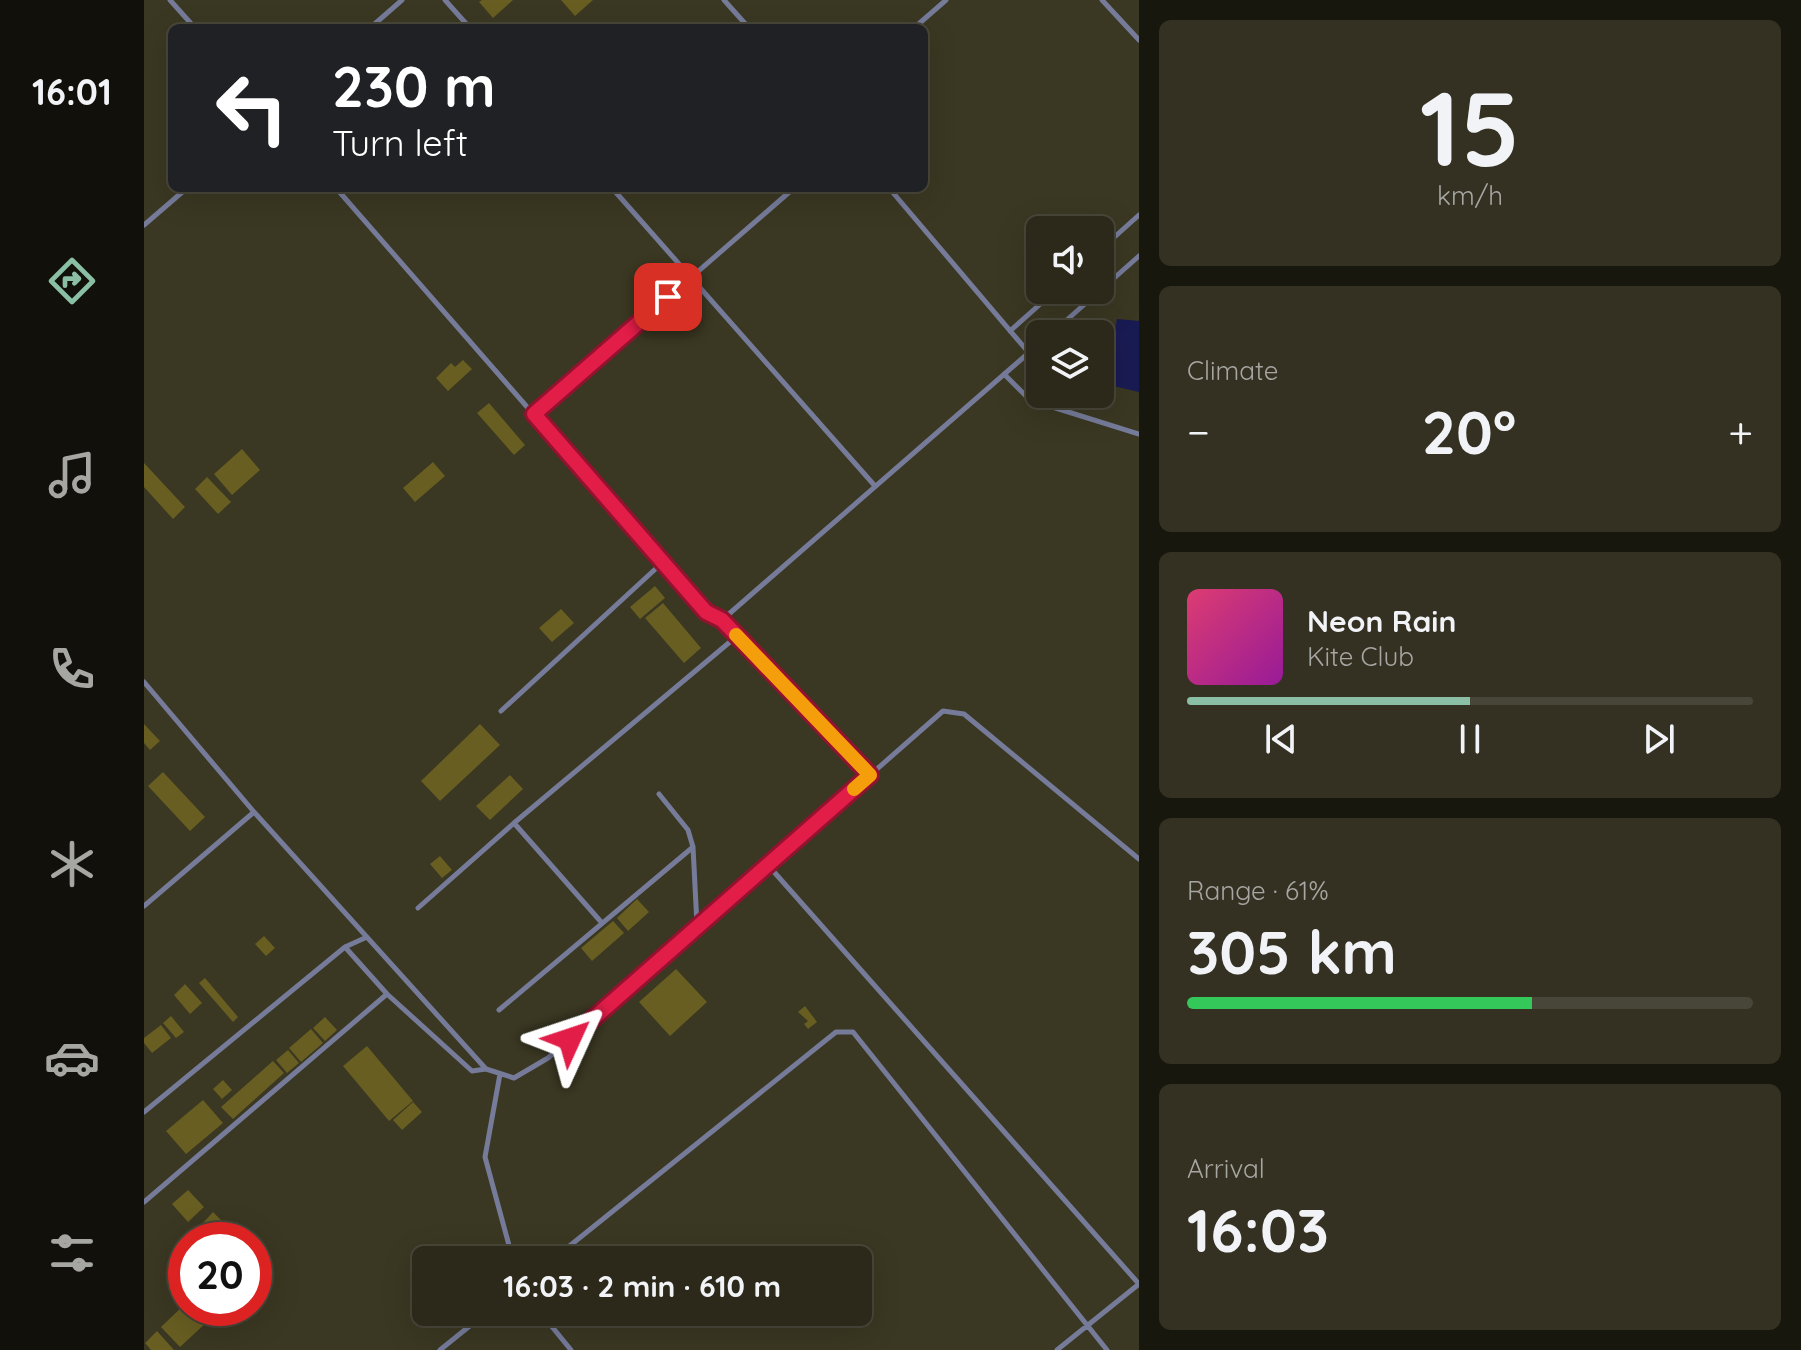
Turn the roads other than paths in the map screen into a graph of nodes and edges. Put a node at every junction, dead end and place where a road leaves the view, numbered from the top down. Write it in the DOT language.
graph roads {
  1 [pos="170,0"];
  2 [pos="402,0"];
  3 [pos="445,0"];
  4 [pos="724,0"];
  5 [pos="946,0"];
  6 [pos="1102,0"];
  7 [pos="191,24"];
  8 [pos="375,24"];
  9 [pos="466,24"];
  10 [pos="745,24"];
  11 [pos="919,24"];
  12 [pos="1139,40"];
  13 [pos="182,192"];
  14 [pos="340,192"];
  15 [pos="616,192"];
  16 [pos="789,192"];
  17 [pos="892,192"];
  18 [pos="1139,215"];
  19 [pos="144,225"];
  20 [pos="1114,237"];
  21 [pos="1139,256"];
  22 [pos="691,278"];
  23 [pos="1040,304"];
  24 [pos="1067,320"];
  25 [pos="1010,331"];
  26 [pos="1026,350"];
  27 [pos="1026,356"];
  28 [pos="1004,374"];
  29 [pos="534,414"];
  30 [pos="1139,434"];
  31 [pos="875,486"];
  32 [pos="663,562"];
  33 [pos="722,620"];
  34 [pos="737,636"];
  35 [pos="144,682"];
  36 [pos="501,711"];
  37 [pos="870,775"];
  38 [pos="659,794"];
  39 [pos="254,812"];
  40 [pos="514,823"];
  41 [pos="693,847"];
  42 [pos="1139,859"];
  43 [pos="767,864"];
  44 [pos="144,906"];
  45 [pos="418,908"];
  46 [pos="602,923"];
  47 [pos="697,926"];
  48 [pos="367,937"];
  49 [pos="345,947"];
  50 [pos="387,994"];
  51 [pos="499,1010"];
  52 [pos="486,1069"];
  53 [pos="500,1074"];
  54 [pos="144,1112"];
  55 [pos="144,1202"];
  56 [pos="509,1246"];
  57 [pos="569,1246"];
  58 [pos="1139,1284"];
  59 [pos="470,1326"];
  60 [pos="551,1326"];
  61 [pos="1088,1326"];
  62 [pos="440,1350"];
  63 [pos="571,1350"];
  64 [pos="1057,1350"];
  65 [pos="1107,1350"];
  1 -- 7 [label="lane"];
  2 -- 8 [label="lane"];
  3 -- 9 [label="lane"];
  4 -- 10 [label="lane"];
  5 -- 11 [label="lane"];
  6 -- 12 [label="lane"];
  13 -- 19 [label="lane"];
  14 -- 29 [label="lane"];
  15 -- 22 [label="lane"];
  16 -- 22 [label="lane"];
  17 -- 25 [label="lane"];
  18 -- 20 [label="lane"];
  21 -- 24 [label="lane"];
  22 -- 29 [label="lane"];
  22 -- 31 [label="lane"];
  23 -- 25 [label="lane"];
  25 -- 26 [label="lane"];
  27 -- 28 [label="lane"];
  28 -- 30 [label="lane"];
  28 -- 31 [label="lane"];
  29 -- 32 [label="lane"];
  31 -- 33 [label="lane"];
  32 -- 33 [label="lane"];
  32 -- 36 [label="lane"];
  33 -- 34 [label="lane"];
  34 -- 37 [label="lane"];
  34 -- 40 [label="lane"];
  35 -- 39 [label="lane"];
  37 -- 42 [label="lane"];
  37 -- 43 [label="lane"];
  38 -- 41 [label="lane"];
  39 -- 44 [label="lane"];
  39 -- 48 [label="lane"];
  40 -- 45 [label="lane"];
  40 -- 46 [label="lane"];
  41 -- 46 [label="lane"];
  41 -- 47 [label="lane"];
  43 -- 47 [label="lane"];
  43 -- 58 [label="lane"];
  46 -- 51 [label="lane"];
  47 -- 53 [label="lane"];
  48 -- 49 [label="lane"];
  48 -- 52 [label="lane"];
  49 -- 50 [label="lane"];
  49 -- 54 [label="lane"];
  50 -- 52 [label="lane"];
  50 -- 55 [label="lane"];
  52 -- 53 [label="lane"];
  53 -- 56 [label="lane"];
  57 -- 61 [label="lane"];
  58 -- 61 [label="lane"];
  59 -- 62 [label="lane"];
  60 -- 63 [label="lane"];
  61 -- 64 [label="lane"];
  61 -- 65 [label="lane"];
}
